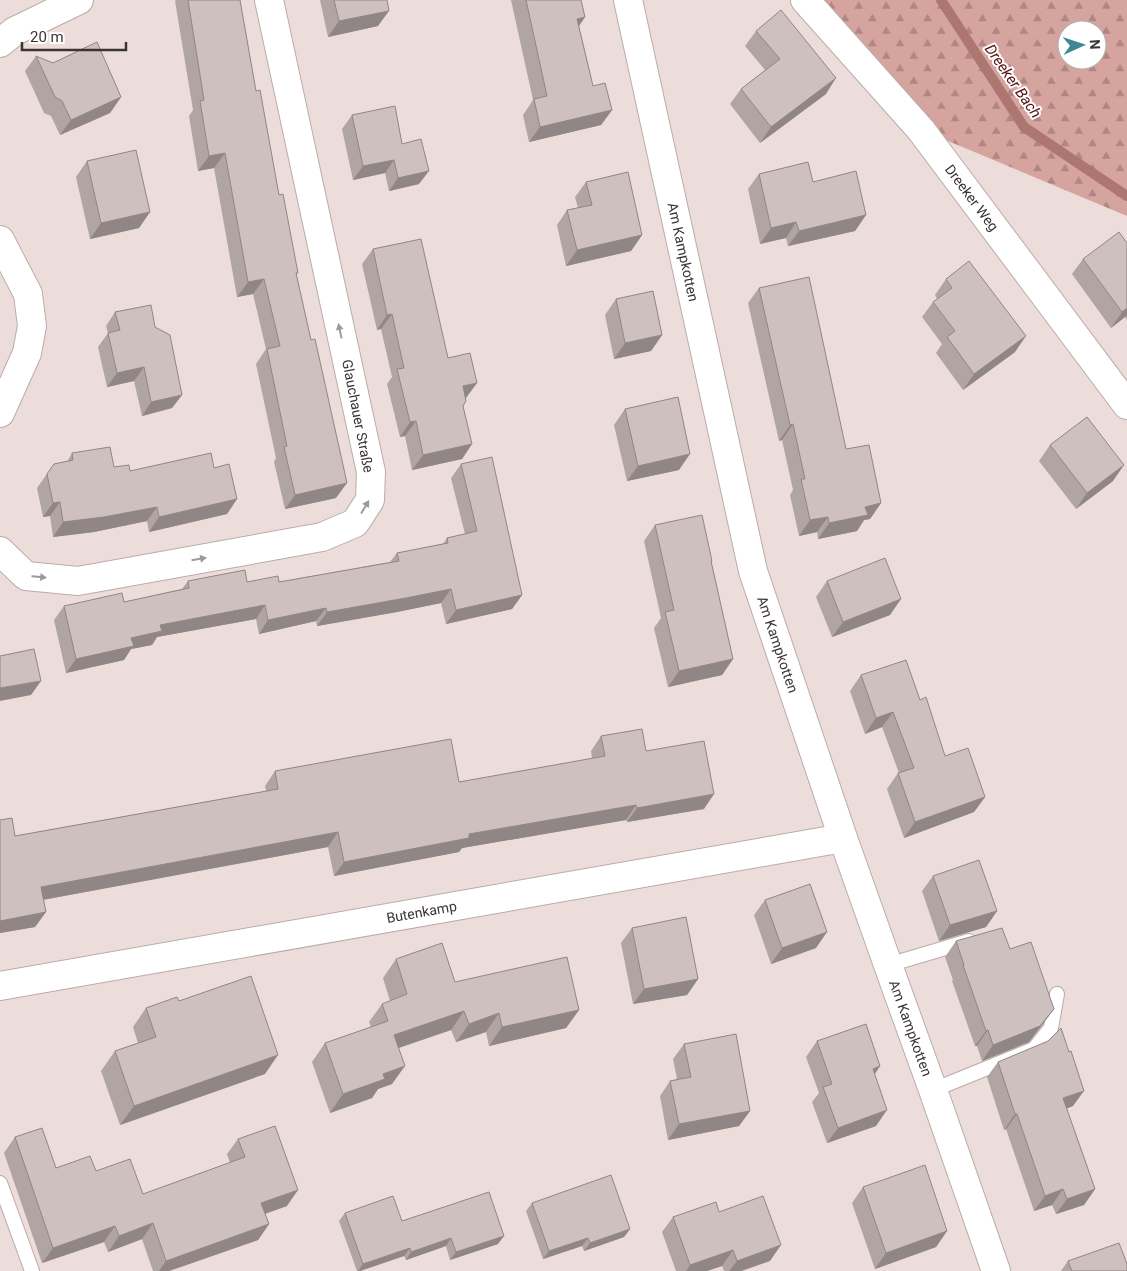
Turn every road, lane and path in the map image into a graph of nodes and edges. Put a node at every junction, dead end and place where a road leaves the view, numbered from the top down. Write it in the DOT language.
graph roads {
  1 [pos="79,0"];
  2 [pos="269,0"];
  3 [pos="628,0"];
  4 [pos="805,0"];
  5 [pos="0,43"];
  6 [pos="0,240"];
  7 [pos="1127,405"];
  8 [pos="0,413"];
  9 [pos="0,551"];
  10 [pos="843,838"];
  11 [pos="983,937"];
  12 [pos="888,965"];
  13 [pos="0,986"];
  14 [pos="1057,994"];
  15 [pos="933,1090"];
  16 [pos="0,1183"];
  17 [pos="32,1271"];
  18 [pos="996,1271"];
  1 -- 5 [label="street"];
  9 -- 2 [label="street, Glauchauer Straße, one-way"];
  3 -- 10 [label="street, Am Kampkotten"];
  4 -- 7 [label="street, Dreeker Weg"];
  6 -- 8 [label="street"];
  10 -- 12 [label="street, Am Kampkotten"];
  10 -- 13 [label="street, Butenkamp"];
  11 -- 12 [label="lane"];
  12 -- 15 [label="street, Am Kampkotten"];
  14 -- 15 [label="lane"];
  15 -- 18 [label="street, Am Kampkotten"];
  16 -- 17 [label="lane"];
}
